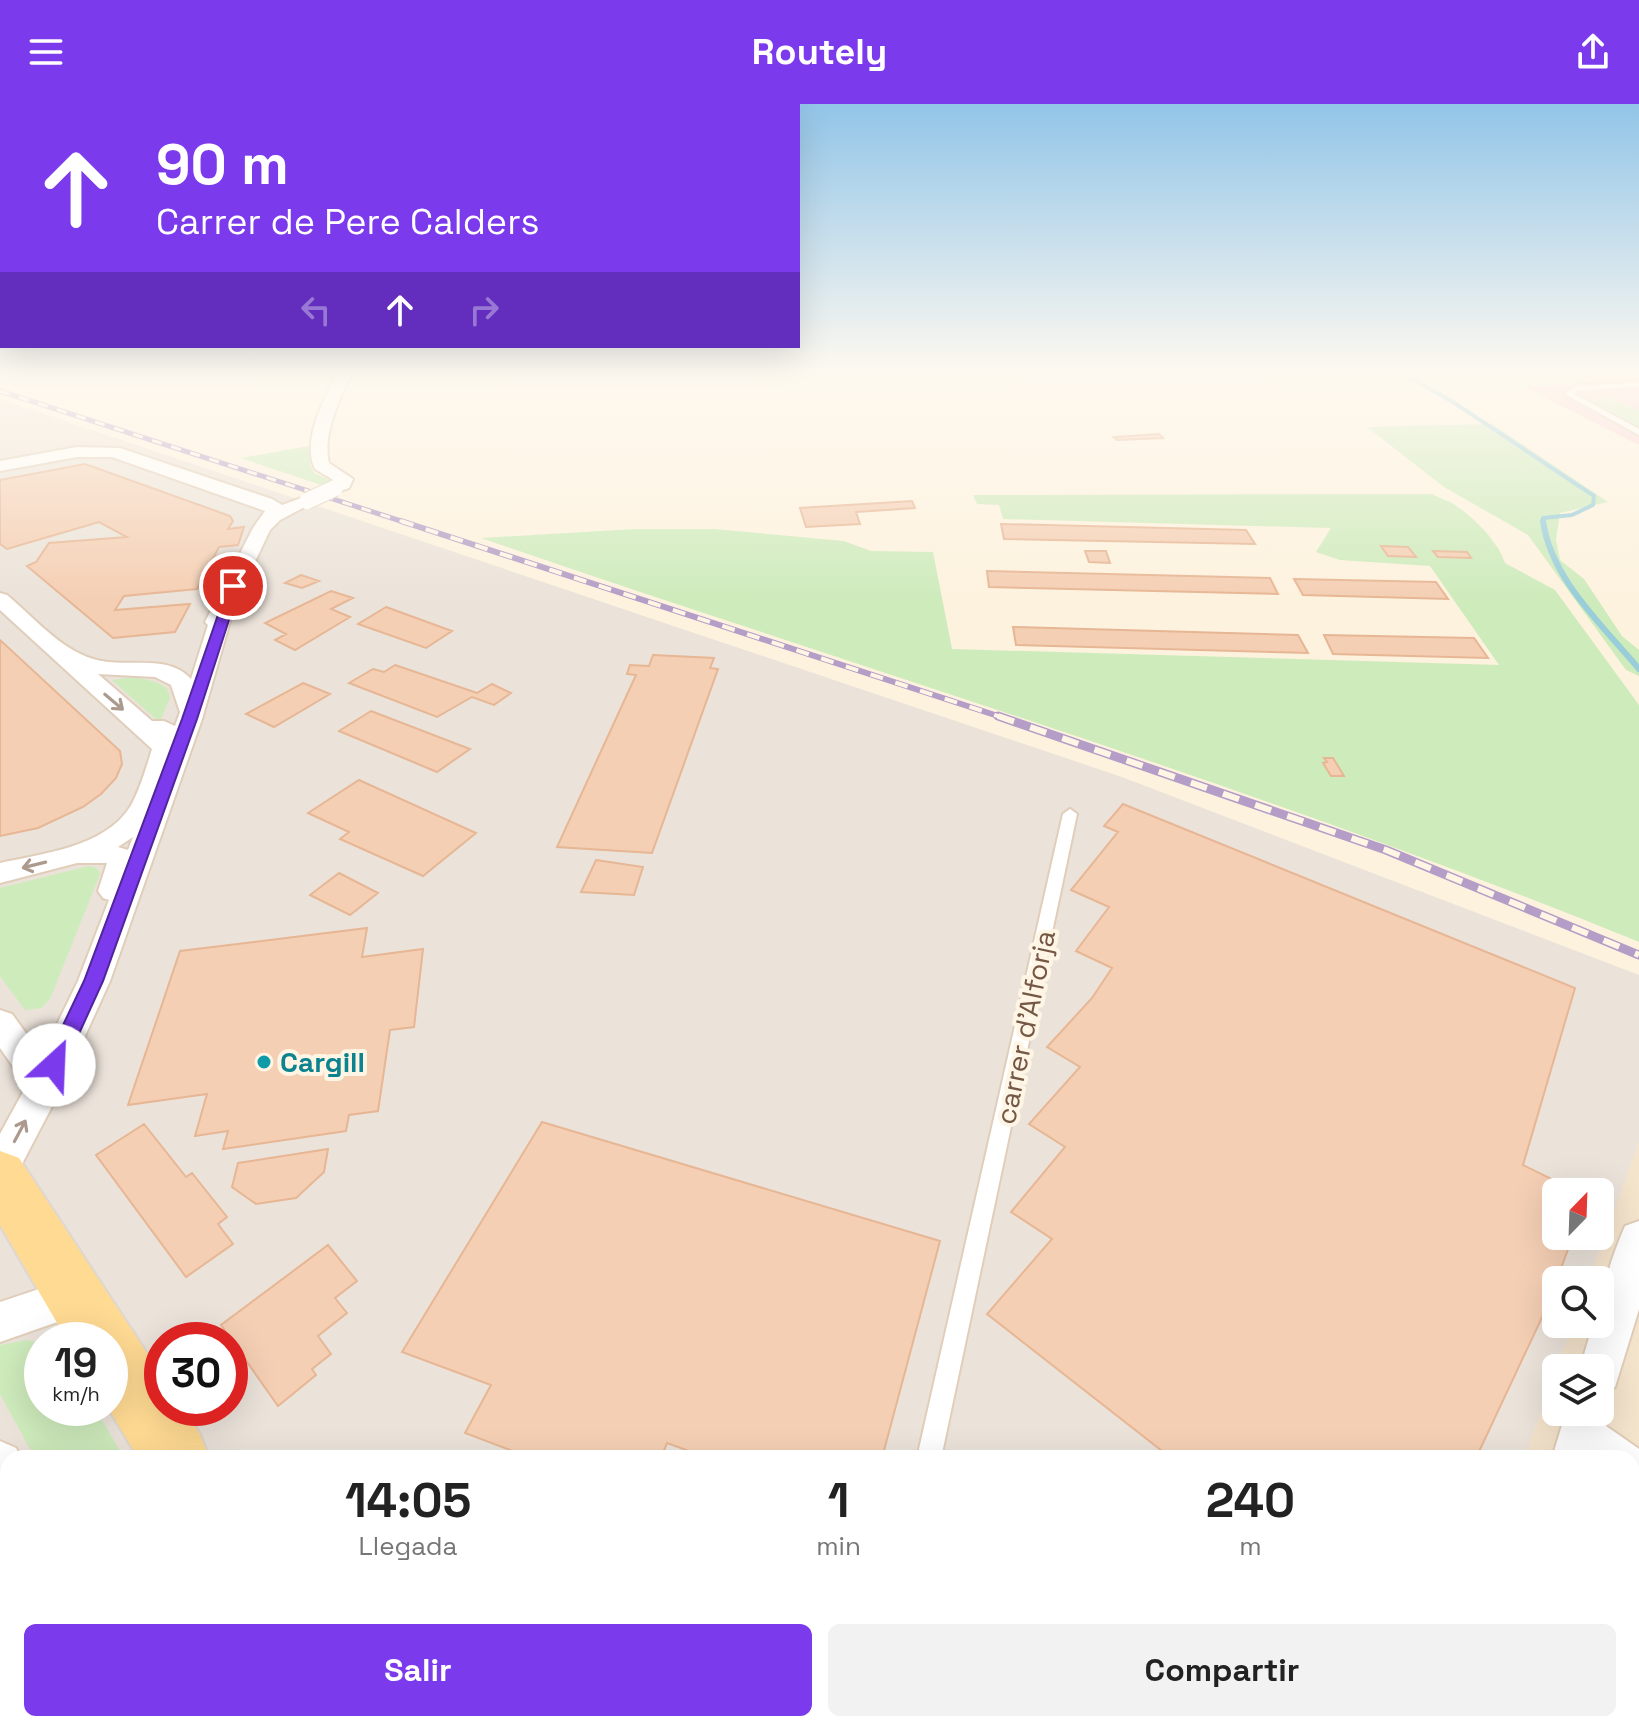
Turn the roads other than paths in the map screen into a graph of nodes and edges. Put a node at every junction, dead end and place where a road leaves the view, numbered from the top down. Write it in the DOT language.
graph roads {
  1 [pos="320,448"];
  2 [pos="0,466"];
  3 [pos="273,516"];
  4 [pos="0,599"];
  5 [pos="225,604"];
  6 [pos="206,641"];
  7 [pos="57,650"];
  8 [pos="140,668"];
  9 [pos="182,719"];
  10 [pos="1070,814"];
  11 [pos="77,854"];
  12 [pos="0,873"];
  13 [pos="0,1023"];
  14 [pos="41,1093"];
  15 [pos="0,1169"];
  16 [pos="0,1175"];
  17 [pos="1639,1239"];
  18 [pos="89,1318"];
  19 [pos="0,1322"];
  20 [pos="1605,1354"];
  21 [pos="128,1381"];
  22 [pos="171,1450"];
  23 [pos="931,1450"];
  1 -- 3 [label="street, bridge"];
  2 -- 3 [label="street"];
  3 -- 5 [label="street"];
  4 -- 7 [label="street"];
  5 -- 6 [label="street"];
  5 -- 9 [label="street"];
  6 -- 8 [label="street"];
  6 -- 9 [label="street"];
  7 -- 8 [label="street"];
  7 -- 9 [label="street, one-way"];
  8 -- 9 [label="street"];
  9 -- 11 [label="street"];
  9 -- 14 [label="street"];
  10 -- 23 [label="lane, carrer d'Alforja"];
  11 -- 12 [label="street, one-way"];
  11 -- 14 [label="street"];
  13 -- 14 [label="street"];
  15 -- 14 [label="street, one-way"];
  16 -- 18 [label="main road"];
  17 -- 20 [label="street"];
  18 -- 19 [label="street"];
  21 -- 22 [label="main road"];
}
